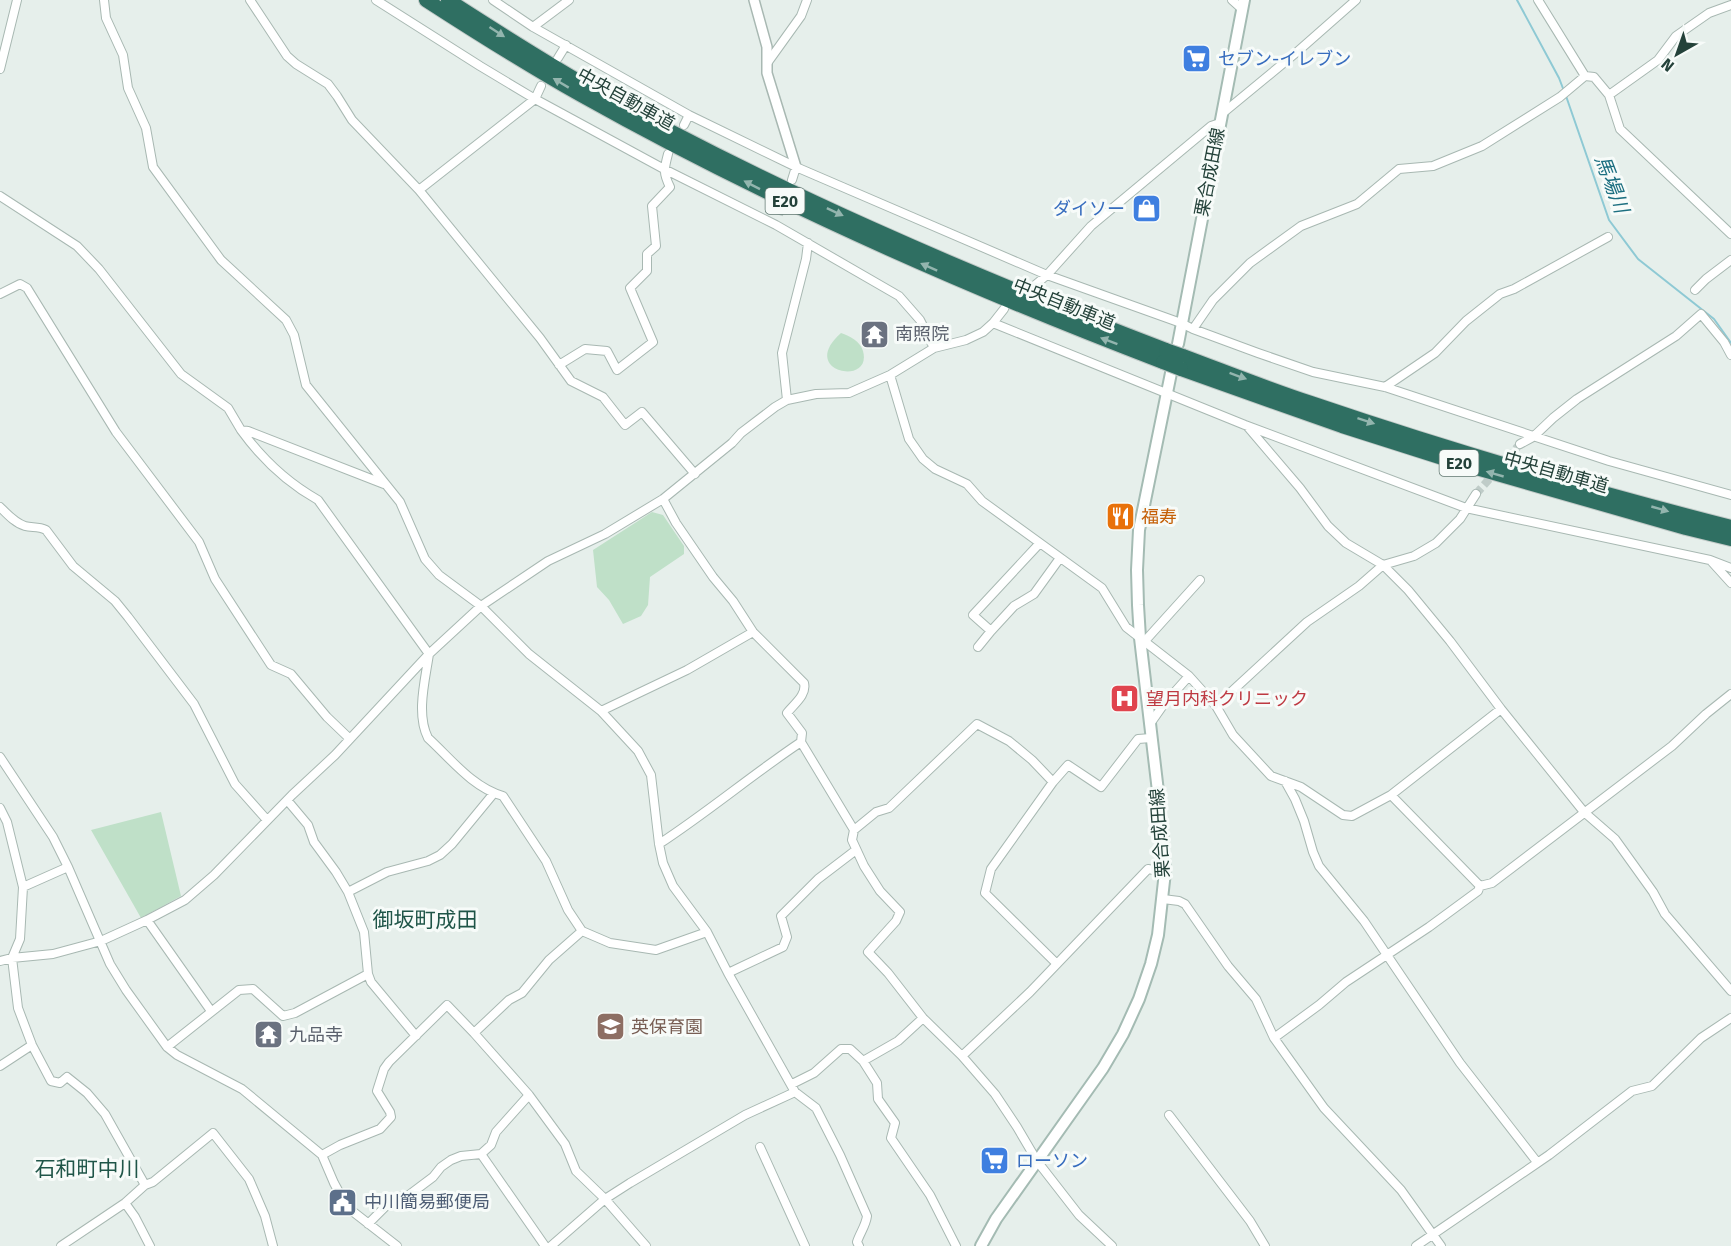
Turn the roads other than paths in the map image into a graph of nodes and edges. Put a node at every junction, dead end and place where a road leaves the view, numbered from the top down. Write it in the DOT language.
graph roads {
  1 [pos="17,0"];
  2 [pos="104,0"];
  3 [pos="250,0"];
  4 [pos="376,0"];
  5 [pos="426,0"];
  6 [pos="448,0"];
  7 [pos="493,0"];
  8 [pos="568,0"];
  9 [pos="754,0"];
  10 [pos="807,0"];
  11 [pos="1232,0"];
  12 [pos="1356,0"];
  13 [pos="1538,0"];
  14 [pos="1243,5"];
  15 [pos="1731,5"];
  16 [pos="533,27"];
  17 [pos="566,45"];
  18 [pos="558,58"];
  19 [pos="768,62"];
  20 [pos="0,69"];
  21 [pos="1585,76"];
  22 [pos="541,86"];
  23 [pos="1609,94"];
  24 [pos="535,99"];
  25 [pos="689,115"];
  26 [pos="1221,118"];
  27 [pos="684,125"];
  28 [pos="668,154"];
  29 [pos="796,167"];
  30 [pos="664,169"];
  31 [pos="792,180"];
  32 [pos="419,190"];
  33 [pos="0,196"];
  34 [pos="779,215"];
  35 [pos="776,225"];
  36 [pos="1731,234"];
  37 [pos="1608,237"];
  38 [pos="808,243"];
  39 [pos="1731,260"];
  40 [pos="1047,275"];
  41 [pos="1035,285"];
  42 [pos="1695,290"];
  43 [pos="0,294"];
  44 [pos="1004,309"];
  45 [pos="1181,322"];
  46 [pos="993,323"];
  47 [pos="1193,329"];
  48 [pos="934,348"];
  49 [pos="1731,355"];
  50 [pos="1174,359"];
  51 [pos="559,365"];
  52 [pos="890,375"];
  53 [pos="1385,387"];
  54 [pos="1167,392"];
  55 [pos="788,400"];
  56 [pos="1245,425"];
  57 [pos="241,430"];
  58 [pos="1533,436"];
  59 [pos="1520,444"];
  60 [pos="695,474"];
  61 [pos="385,484"];
  62 [pos="1476,494"];
  63 [pos="1731,495"];
  64 [pos="663,498"];
  65 [pos="0,507"];
  66 [pos="1466,508"];
  67 [pos="1731,527"];
  68 [pos="1731,539"];
  69 [pos="1039,543"];
  70 [pos="1060,558"];
  71 [pos="1710,560"];
  72 [pos="1383,566"];
  73 [pos="1731,568"];
  74 [pos="1200,580"];
  75 [pos="1731,583"];
  76 [pos="481,606"];
  77 [pos="991,631"];
  78 [pos="753,632"];
  79 [pos="1142,640"];
  80 [pos="978,647"];
  81 [pos="429,654"];
  82 [pos="1189,676"];
  83 [pos="1731,694"];
  84 [pos="1216,706"];
  85 [pos="1501,709"];
  86 [pos="600,711"];
  87 [pos="1150,725"];
  88 [pos="1151,738"];
  89 [pos="350,739"];
  90 [pos="801,742"];
  91 [pos="0,757"];
  92 [pos="1285,781"];
  93 [pos="1053,782"];
  94 [pos="494,793"];
  95 [pos="1390,795"];
  96 [pos="287,800"];
  97 [pos="0,808"];
  98 [pos="1584,812"];
  99 [pos="267,820"];
  100 [pos="854,830"];
  101 [pos="659,844"];
  102 [pos="856,850"];
  103 [pos="68,867"];
  104 [pos="1165,872"];
  105 [pos="1480,886"];
  106 [pos="23,887"];
  107 [pos="348,892"];
  108 [pos="1163,899"];
  109 [pos="147,920"];
  110 [pos="582,931"];
  111 [pos="707,932"];
  112 [pos="101,941"];
  113 [pos="1387,955"];
  114 [pos="12,958"];
  115 [pos="0,961"];
  116 [pos="1057,964"];
  117 [pos="728,973"];
  118 [pos="368,974"];
  119 [pos="1731,991"];
  120 [pos="211,1011"];
  121 [pos="923,1018"];
  122 [pos="1731,1018"];
  123 [pos="474,1033"];
  124 [pos="416,1036"];
  125 [pos="1274,1038"];
  126 [pos="32,1045"];
  127 [pos="167,1047"];
  128 [pos="962,1056"];
  129 [pos="863,1061"];
  130 [pos="0,1066"];
  131 [pos="794,1088"];
  132 [pos="529,1095"];
  133 [pos="1169,1115"];
  134 [pos="760,1147"];
  135 [pos="481,1154"];
  136 [pos="322,1155"];
  137 [pos="1037,1161"];
  138 [pos="1537,1162"];
  139 [pos="145,1185"];
  140 [pos="605,1199"];
  141 [pos="125,1203"];
  142 [pos="368,1224"];
  143 [pos="1433,1234"];
  144 [pos="61,1246"];
  145 [pos="150,1246"];
  146 [pos="273,1246"];
  147 [pos="397,1246"];
  148 [pos="545,1246"];
  149 [pos="550,1246"];
  150 [pos="645,1246"];
  151 [pos="805,1246"];
  152 [pos="859,1246"];
  153 [pos="956,1246"];
  154 [pos="981,1246"];
  155 [pos="1112,1246"];
  156 [pos="1265,1246"];
  157 [pos="1416,1246"];
  158 [pos="1441,1246"];
  1 -- 20 [label="street"];
  2 -- 61 [label="street"];
  3 -- 32 [label="street"];
  4 -- 24 [label="street"];
  50 -- 5 [label="highway, 中央自動車道 / E20, one-way"];
  6 -- 50 [label="highway, 中央自動車道 / E20, one-way"];
  7 -- 16 [label="street"];
  8 -- 16 [label="street"];
  9 -- 19 [label="street"];
  10 -- 19 [label="street"];
  11 -- 14 [label="street"];
  12 -- 26 [label="street"];
  13 -- 21 [label="street"];
  14 -- 26 [label="main road, 栗合成田線"];
  15 -- 23 [label="street"];
  16 -- 17 [label="street"];
  17 -- 18 [label="street"];
  17 -- 25 [label="street"];
  19 -- 29 [label="street"];
  21 -- 23 [label="street"];
  21 -- 47 [label="street"];
  22 -- 24 [label="street"];
  23 -- 36 [label="street"];
  24 -- 30 [label="street"];
  24 -- 32 [label="street"];
  25 -- 27 [label="street"];
  25 -- 29 [label="street"];
  26 -- 40 [label="street"];
  26 -- 45 [label="main road, 栗合成田線"];
  28 -- 30 [label="street"];
  29 -- 31 [label="street"];
  29 -- 40 [label="street"];
  30 -- 35 [label="street"];
  30 -- 51 [label="street"];
  32 -- 51 [label="street"];
  33 -- 57 [label="street"];
  34 -- 35 [label="street"];
  35 -- 38 [label="street"];
  37 -- 53 [label="street"];
  38 -- 48 [label="street"];
  38 -- 55 [label="street"];
  39 -- 42 [label="street"];
  40 -- 41 [label="street"];
  40 -- 45 [label="street"];
  43 -- 89 [label="street"];
  44 -- 46 [label="street"];
  45 -- 47 [label="street"];
  45 -- 50 [label="main road, 栗合成田線"];
  46 -- 48 [label="street"];
  46 -- 54 [label="street"];
  47 -- 53 [label="street"];
  48 -- 52 [label="street"];
  49 -- 58 [label="street"];
  50 -- 54 [label="main road, 栗合成田線"];
  50 -- 67 [label="highway, 中央自動車道 / E20, one-way"];
  68 -- 50 [label="highway, 中央自動車道 / E20, one-way"];
  51 -- 60 [label="street"];
  52 -- 55 [label="street"];
  52 -- 69 [label="street"];
  53 -- 58 [label="street"];
  54 -- 56 [label="street"];
  54 -- 79 [label="main road, 栗合成田線"];
  55 -- 60 [label="street"];
  56 -- 66 [label="street"];
  56 -- 72 [label="street"];
  57 -- 61 [label="street"];
  57 -- 81 [label="street"];
  58 -- 59 [label="street"];
  58 -- 63 [label="street"];
  60 -- 64 [label="street"];
  61 -- 76 [label="street"];
  62 -- 66 [label="street"];
  64 -- 76 [label="street"];
  64 -- 78 [label="street"];
  65 -- 99 [label="street"];
  66 -- 71 [label="street"];
  66 -- 72 [label="street"];
  69 -- 70 [label="street"];
  69 -- 77 [label="street"];
  70 -- 77 [label="street"];
  70 -- 79 [label="street"];
  71 -- 73 [label="street"];
  71 -- 75 [label="street"];
  72 -- 84 [label="street"];
  72 -- 85 [label="street"];
  74 -- 79 [label="street"];
  76 -- 81 [label="street"];
  76 -- 86 [label="street"];
  77 -- 80 [label="street"];
  78 -- 86 [label="street"];
  78 -- 90 [label="street"];
  79 -- 82 [label="street"];
  79 -- 87 [label="main road, 栗合成田線"];
  81 -- 89 [label="street"];
  81 -- 94 [label="street"];
  82 -- 84 [label="street"];
  82 -- 87 [label="street"];
  83 -- 98 [label="street"];
  84 -- 92 [label="street"];
  85 -- 95 [label="street"];
  85 -- 98 [label="street"];
  86 -- 101 [label="street"];
  87 -- 88 [label="main road, 栗合成田線"];
  88 -- 93 [label="street"];
  88 -- 104 [label="main road, 栗合成田線"];
  89 -- 96 [label="street"];
  90 -- 100 [label="street"];
  90 -- 101 [label="street"];
  91 -- 103 [label="street"];
  92 -- 95 [label="street"];
  92 -- 113 [label="street"];
  93 -- 100 [label="street"];
  93 -- 116 [label="street"];
  94 -- 107 [label="street"];
  94 -- 110 [label="street"];
  95 -- 105 [label="street"];
  96 -- 99 [label="street"];
  96 -- 107 [label="street"];
  97 -- 106 [label="street"];
  98 -- 105 [label="street"];
  98 -- 119 [label="street"];
  99 -- 109 [label="street"];
  100 -- 102 [label="street"];
  101 -- 111 [label="street"];
  102 -- 117 [label="street"];
  102 -- 121 [label="street"];
  103 -- 106 [label="street"];
  103 -- 112 [label="street"];
  104 -- 108 [label="main road, 栗合成田線"];
  104 -- 116 [label="street"];
  105 -- 113 [label="street"];
  106 -- 114 [label="street"];
  107 -- 118 [label="street"];
  108 -- 125 [label="street"];
  108 -- 137 [label="main road, 栗合成田線"];
  109 -- 112 [label="street"];
  109 -- 120 [label="street"];
  110 -- 111 [label="street"];
  110 -- 123 [label="street"];
  111 -- 117 [label="street"];
  112 -- 114 [label="street"];
  112 -- 127 [label="street"];
  113 -- 125 [label="street"];
  113 -- 138 [label="street"];
  114 -- 115 [label="street"];
  114 -- 126 [label="street"];
  116 -- 128 [label="street"];
  117 -- 131 [label="street"];
  118 -- 120 [label="street"];
  118 -- 124 [label="street"];
  120 -- 127 [label="street"];
  121 -- 128 [label="street"];
  121 -- 129 [label="street"];
  122 -- 138 [label="street"];
  123 -- 124 [label="street"];
  123 -- 132 [label="street"];
  124 -- 136 [label="street"];
  125 -- 143 [label="street"];
  126 -- 130 [label="street"];
  126 -- 139 [label="street"];
  127 -- 136 [label="street"];
  128 -- 137 [label="street"];
  129 -- 131 [label="street"];
  129 -- 153 [label="street"];
  131 -- 140 [label="street"];
  131 -- 152 [label="street"];
  132 -- 135 [label="street"];
  132 -- 140 [label="street"];
  133 -- 156 [label="street"];
  134 -- 151 [label="street"];
  135 -- 142 [label="street"];
  135 -- 148 [label="street"];
  136 -- 142 [label="street"];
  137 -- 154 [label="main road, 栗合成田線"];
  137 -- 155 [label="street"];
  138 -- 143 [label="street"];
  139 -- 141 [label="street"];
  139 -- 146 [label="street"];
  140 -- 149 [label="street"];
  140 -- 150 [label="street"];
  141 -- 144 [label="street"];
  141 -- 145 [label="street"];
  142 -- 147 [label="street"];
  143 -- 157 [label="street"];
  143 -- 158 [label="street"];
}
